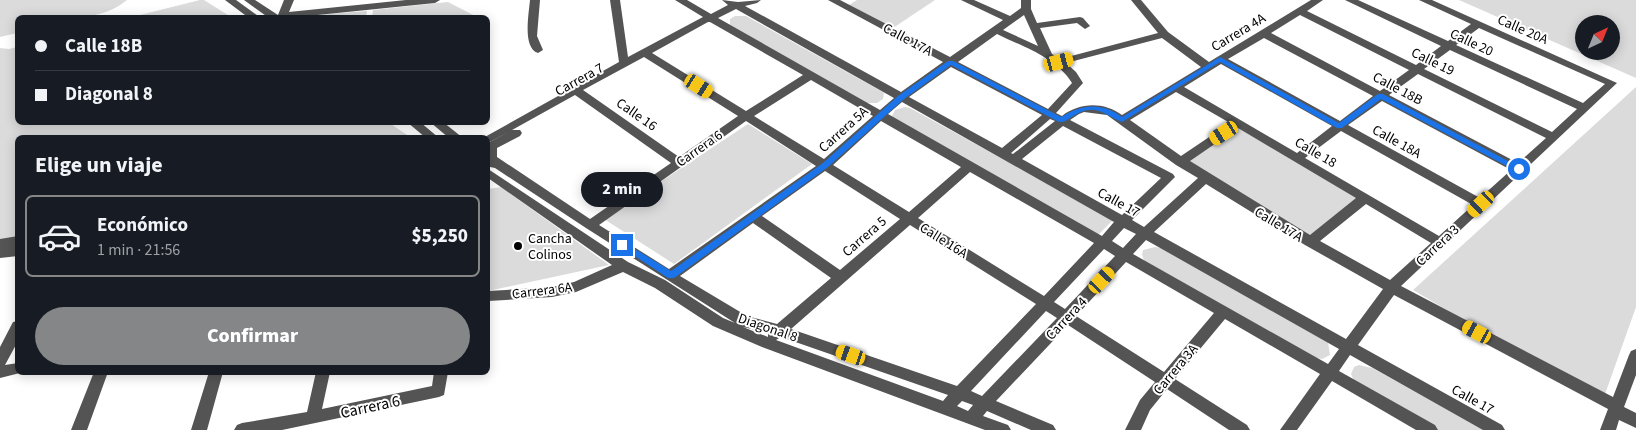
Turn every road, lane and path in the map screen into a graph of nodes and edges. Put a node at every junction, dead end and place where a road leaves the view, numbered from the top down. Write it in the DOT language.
graph roads {
  1 [pos="230,0"];
  2 [pos="249,0"];
  3 [pos="289,0"];
  4 [pos="435,0"];
  5 [pos="535,0"];
  6 [pos="615,0"];
  7 [pos="680,0"];
  8 [pos="756,0"];
  9 [pos="833,0"];
  10 [pos="966,0"];
  11 [pos="1136,0"];
  12 [pos="1318,0"];
  13 [pos="1350,0"];
  14 [pos="1424,0"];
  15 [pos="735,2"];
  16 [pos="1026,4"];
  17 [pos="369,9"];
  18 [pos="1300,11"];
  19 [pos="252,15"];
  20 [pos="277,15"];
  21 [pos="282,15"];
  22 [pos="303,15"];
  23 [pos="712,18"];
  24 [pos="1011,20"];
  25 [pos="1478,24"];
  26 [pos="1035,26"];
  27 [pos="1086,26"];
  28 [pos="996,30"];
  29 [pos="1263,33"];
  30 [pos="1164,34"];
  31 [pos="535,45"];
  32 [pos="1449,46"];
  33 [pos="648,55"];
  34 [pos="1048,57"];
  35 [pos="1220,59"];
  36 [pos="951,62"];
  37 [pos="1059,62"];
  38 [pos="624,64"];
  39 [pos="1208,67"];
  40 [pos="1417,70"];
  41 [pos="811,75"];
  42 [pos="1612,83"];
  43 [pos="1176,87"];
  44 [pos="580,93"];
  45 [pos="1381,96"];
  46 [pos="901,97"];
  47 [pos="1584,108"];
  48 [pos="1049,114"];
  49 [pos="881,115"];
  50 [pos="746,116"];
  51 [pos="1062,120"];
  52 [pos="1122,120"];
  53 [pos="1238,124"];
  54 [pos="416,125"];
  55 [pos="438,125"];
  56 [pos="1340,126"];
  57 [pos="430,135"];
  58 [pos="454,135"];
  59 [pos="490,137"];
  60 [pos="1553,137"];
  61 [pos="490,155"];
  62 [pos="1008,157"];
  63 [pos="1297,158"];
  64 [pos="1180,162"];
  65 [pos="679,163"];
  66 [pos="826,165"];
  67 [pos="970,166"];
  68 [pos="1519,169"];
  69 [pos="490,170"];
  70 [pos="490,170"];
  71 [pos="1205,178"];
  72 [pos="1365,198"];
  73 [pos="1481,204"];
  74 [pos="753,216"];
  75 [pos="909,218"];
  76 [pos="1123,221"];
  77 [pos="590,224"];
  78 [pos="1145,233"];
  79 [pos="15,242"];
  80 [pos="1310,242"];
  81 [pos="1440,242"];
  82 [pos="1104,243"];
  83 [pos="0,244"];
  84 [pos="15,252"];
  85 [pos="0,254"];
  86 [pos="1125,255"];
  87 [pos="623,266"];
  88 [pos="671,275"];
  89 [pos="840,276"];
  90 [pos="1391,288"];
  91 [pos="490,296"];
  92 [pos="1046,304"];
  93 [pos="1224,312"];
  94 [pos="1067,317"];
  95 [pos="778,330"];
  96 [pos="15,332"];
  97 [pos="768,343"];
  98 [pos="1348,347"];
  99 [pos="1636,355"];
  100 [pos="0,361"];
  101 [pos="15,370"];
  102 [pos="0,372"];
  103 [pos="1330,372"];
  104 [pos="100,375"];
  105 [pos="215,375"];
  106 [pos="322,375"];
  107 [pos="441,375"];
  108 [pos="1164,380"];
  109 [pos="960,393"];
  110 [pos="987,403"];
  111 [pos="1616,408"];
  112 [pos="945,409"];
  113 [pos="972,417"];
  114 [pos="313,418"];
  115 [pos="1636,421"];
  116 [pos="79,430"];
  117 [pos="199,430"];
  118 [pos="242,430"];
  119 [pos="1003,430"];
  120 [pos="1048,430"];
  121 [pos="1133,430"];
  122 [pos="1242,430"];
  123 [pos="1288,430"];
  124 [pos="1430,430"];
  125 [pos="1497,430"];
  126 [pos="1608,430"];
  1 -- 19 [label="street"];
  2 -- 20 [label="street"];
  3 -- 21 [label="street"];
  4 -- 17 [label="street"];
  5 -- 31 [label="street"];
  6 -- 38 [label="street"];
  7 -- 23 [label="street"];
  8 -- 15 [label="street, Carrera 7"];
  9 -- 36 [label="street, Calle 17A"];
  10 -- 24 [label="street"];
  11 -- 30 [label="street"];
  12 -- 18 [label="street, Carrera 4A"];
  13 -- 32 [label="street, Calle 20"];
  14 -- 25 [label="street, Calle 20A"];
  15 -- 23 [label="street, Carrera 7"];
  15 -- 46 [label="street, Calle 17"];
  16 -- 24 [label="street, Carrera 5A"];
  16 -- 26 [label="street"];
  17 -- 22 [label="street"];
  18 -- 29 [label="street, Carrera 4A"];
  18 -- 40 [label="street, Calle 19"];
  23 -- 33 [label="street, Carrera 7"];
  23 -- 41 [label="street"];
  24 -- 28 [label="street, Carrera 5A"];
  25 -- 32 [label="street"];
  25 -- 42 [label="street, Calle 20A"];
  26 -- 27 [label="street"];
  26 -- 34 [label="street"];
  28 -- 34 [label="street"];
  28 -- 36 [label="street, Carrera 5A"];
  29 -- 35 [label="street, Carrera 4A"];
  29 -- 45 [label="street, Calle 18B"];
  30 -- 37 [label="street"];
  30 -- 39 [label="street"];
  32 -- 40 [label="street"];
  32 -- 47 [label="street, Calle 20"];
  33 -- 38 [label="street, Carrera 7"];
  33 -- 44 [label="street, Carrera 7"];
  33 -- 50 [label="street, Calle 16A"];
  34 -- 37 [label="street"];
  35 -- 39 [label="street, Carrera 4A"];
  35 -- 56 [label="street, Calle 18A"];
  36 -- 46 [label="street, Carrera 5A"];
  36 -- 48 [label="street, Calle 17A"];
  37 -- 48 [label="street"];
  38 -- 44 [label="street, Carrera 7"];
  39 -- 43 [label="street, Carrera 4A"];
  40 -- 45 [label="street"];
  40 -- 60 [label="street, Calle 19"];
  41 -- 49 [label="street"];
  41 -- 50 [label="street, Carrera 6"];
  42 -- 47 [label="street, Carrera 3"];
  43 -- 52 [label="street, Carrera 4A"];
  43 -- 53 [label="street, Calle 18"];
  44 -- 59 [label="street, Carrera 7"];
  44 -- 61 [label="street, Carrera 7"];
  44 -- 65 [label="street, Calle 16"];
  45 -- 56 [label="street"];
  45 -- 68 [label="street, Calle 18B"];
  46 -- 49 [label="street, Carrera 5A"];
  46 -- 62 [label="street, Calle 17"];
  47 -- 60 [label="street, Carrera 3"];
  48 -- 51 [label="street, Calle 17A"];
  48 -- 62 [label="street"];
  49 -- 66 [label="street, Carrera 5A"];
  49 -- 67 [label="street"];
  50 -- 65 [label="street, Carrera 6"];
  50 -- 66 [label="street, Calle 16A"];
  51 -- 52 [label="street, Calle 17A"];
  51 -- 62 [label="street"];
  51 -- 76 [label="street, Calle 17A"];
  52 -- 64 [label="street, Calle 17A"];
  53 -- 63 [label="street, Calle 18"];
  53 -- 64 [label="street"];
  54 -- 57 [label="street"];
  55 -- 58 [label="street"];
  56 -- 63 [label="street"];
  56 -- 73 [label="street, Calle 18A"];
  60 -- 68 [label="street, Carrera 3"];
  62 -- 76 [label="street, Calle 17"];
  63 -- 72 [label="street, Calle 18"];
  64 -- 71 [label="street, Calle 17A"];
  65 -- 77 [label="street, Carrera 6"];
  66 -- 74 [label="street, Carrera 5A"];
  66 -- 75 [label="street, Calle 16A"];
  67 -- 75 [label="street, Carrera 5"];
  67 -- 82 [label="street"];
  68 -- 73 [label="street, Carrera 3"];
  69 -- 77 [label="street, Diagonal 8"];
  70 -- 87 [label="street, Diagonal 8"];
  71 -- 78 [label="street, Carrera 4"];
  71 -- 80 [label="street, Calle 17A"];
  72 -- 80 [label="street"];
  72 -- 81 [label="street, Calle 18"];
  73 -- 81 [label="street, Carrera 3"];
  74 -- 88 [label="street, Carrera 5A"];
  74 -- 89 [label="street"];
  75 -- 89 [label="street, Carrera 5"];
  75 -- 92 [label="street, Calle 16A"];
  76 -- 78 [label="street, Calle 17"];
  76 -- 82 [label="street"];
  77 -- 88 [label="street, Diagonal 8"];
  78 -- 86 [label="street, Carrera 4"];
  78 -- 98 [label="street, Calle 17"];
  79 -- 83 [label="street"];
  80 -- 90 [label="street, Calle 17A"];
  81 -- 90 [label="street, Carrera 3"];
  82 -- 86 [label="street"];
  82 -- 92 [label="street"];
  84 -- 85 [label="street"];
  86 -- 93 [label="street"];
  86 -- 94 [label="street, Carrera 4"];
  87 -- 91 [label="street, Carrera 6A"];
  87 -- 97 [label="street, Diagonal 8"];
  88 -- 95 [label="street, Diagonal 8"];
  89 -- 95 [label="street, Carrera 5"];
  90 -- 98 [label="street, Carrera 3"];
  90 -- 111 [label="street, Calle 17A"];
  92 -- 94 [label="street, Calle 16A"];
  92 -- 109 [label="street"];
  93 -- 103 [label="street"];
  93 -- 108 [label="street, Carrera 3A"];
  94 -- 108 [label="street, Calle 16A"];
  94 -- 110 [label="street, Carrera 4"];
  95 -- 97 [label="street, Carrera 5"];
  95 -- 109 [label="street, Diagonal 8"];
  96 -- 100 [label="street"];
  97 -- 112 [label="street, Diagonal 8"];
  98 -- 103 [label="street, Carrera 3"];
  98 -- 125 [label="street, Calle 17"];
  99 -- 111 [label="street"];
  101 -- 102 [label="street"];
  103 -- 123 [label="street, Carrera 3"];
  103 -- 124 [label="street"];
  104 -- 116 [label="street"];
  105 -- 117 [label="street"];
  106 -- 114 [label="street"];
  107 -- 114 [label="street, Carrera 6"];
  108 -- 121 [label="street, Carrera 3A"];
  108 -- 122 [label="street, Calle 16A"];
  109 -- 110 [label="street, Diagonal 8"];
  109 -- 112 [label="street"];
  110 -- 113 [label="street, Carrera 4"];
  110 -- 120 [label="street, Diagonal 8"];
  111 -- 115 [label="street"];
  111 -- 126 [label="street"];
  112 -- 113 [label="street, Diagonal 8"];
  113 -- 119 [label="street, Diagonal 8"];
  114 -- 118 [label="street, Carrera 6"];
}
